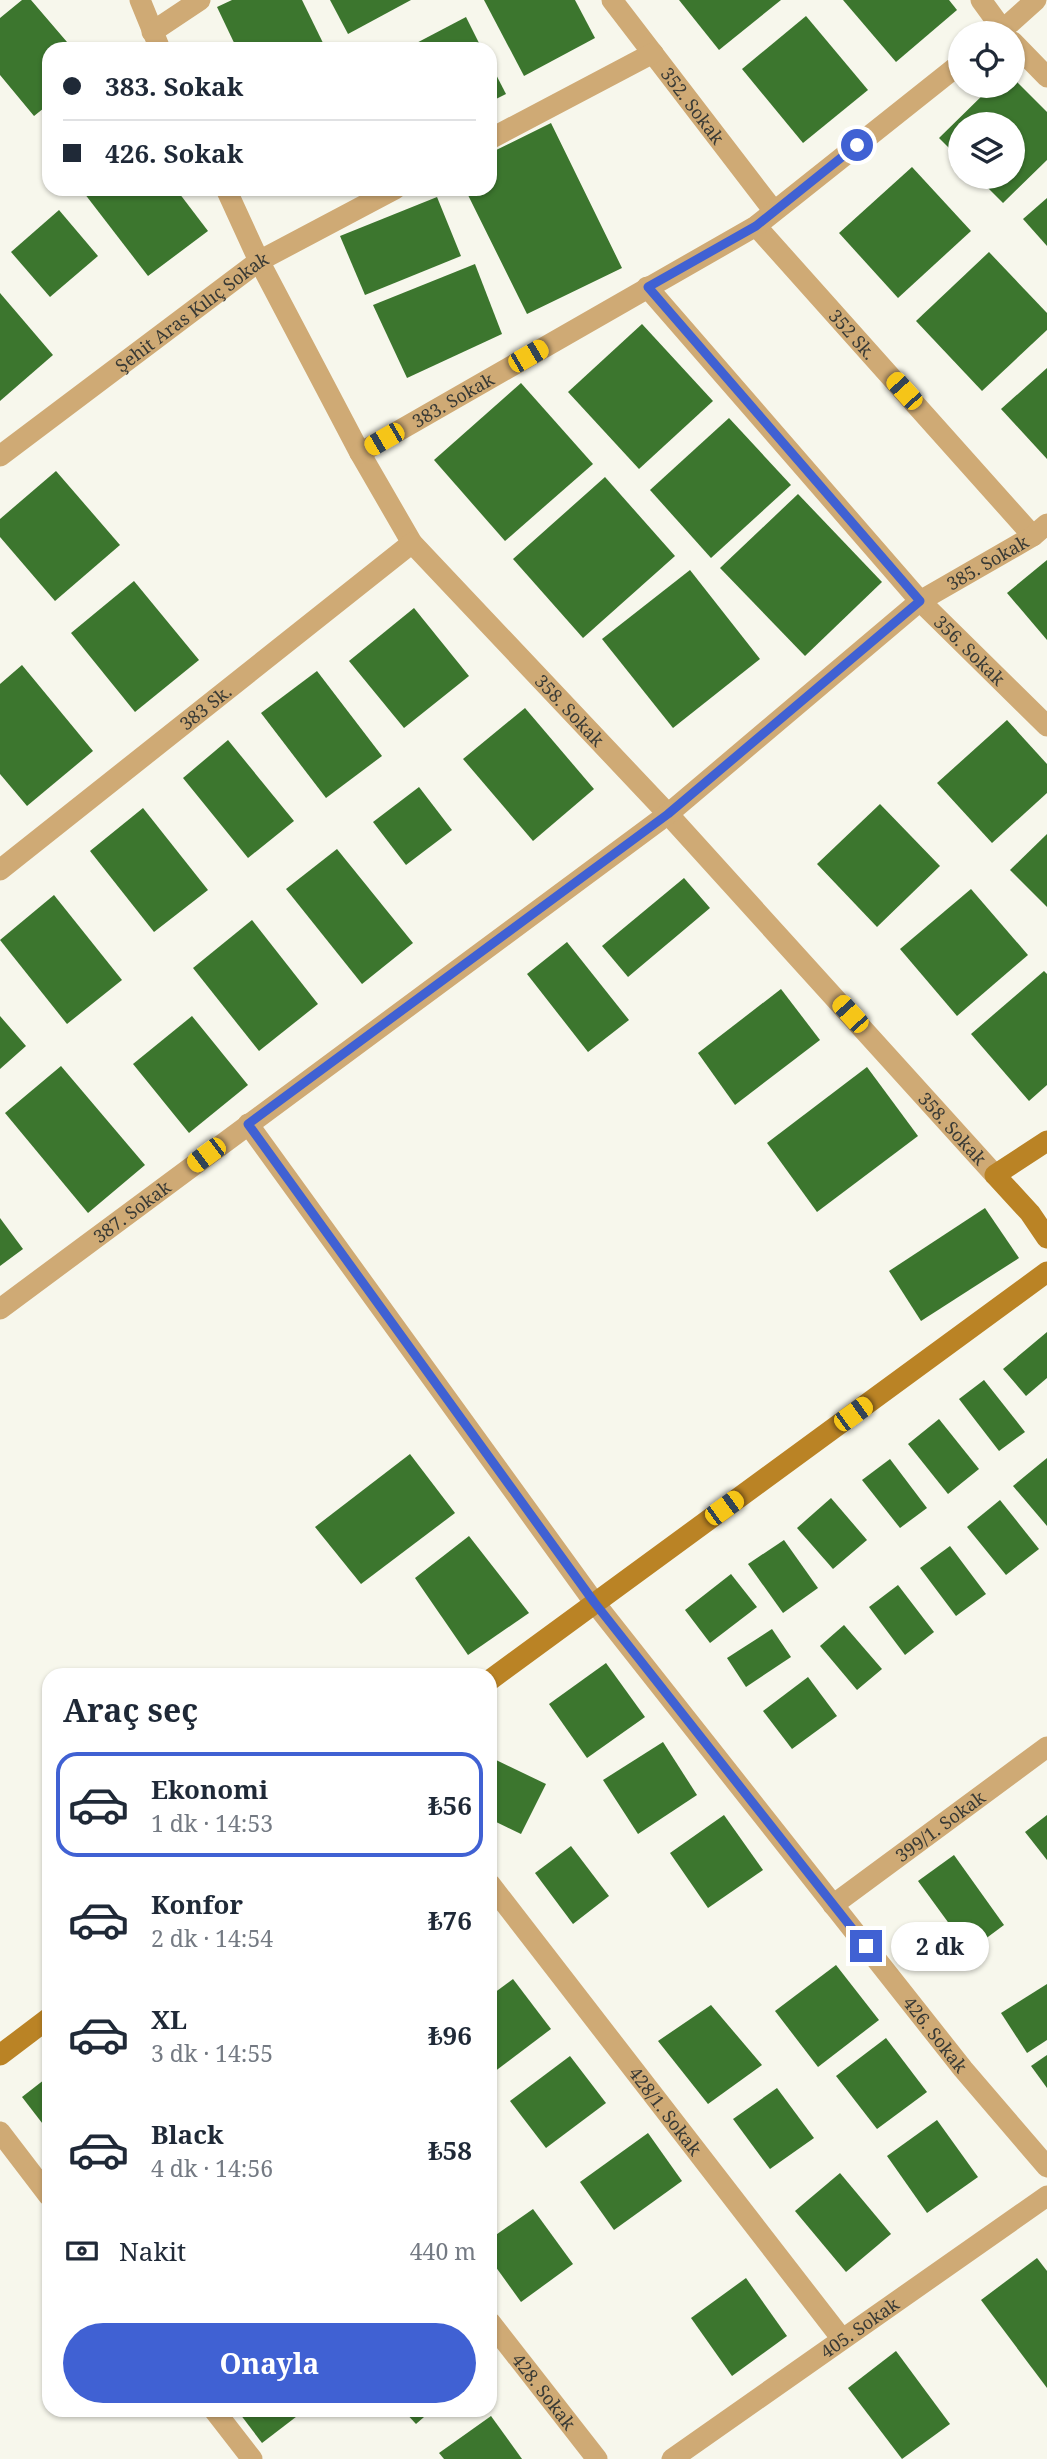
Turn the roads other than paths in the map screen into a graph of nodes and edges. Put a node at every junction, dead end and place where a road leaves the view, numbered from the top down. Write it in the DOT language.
graph roads {
  1 [pos="140,0"];
  2 [pos="200,0"];
  3 [pos="612,0"];
  4 [pos="981,0"];
  5 [pos="1036,0"];
  6 [pos="995,21"];
  7 [pos="1017,21"];
  8 [pos="156,40"];
  9 [pos="653,52"];
  10 [pos="1025,55"];
  11 [pos="948,74"];
  12 [pos="1047,77"];
  13 [pos="497,135"];
  14 [pos="229,196"];
  15 [pos="382,196"];
  16 [pos="773,210"];
  17 [pos="756,226"];
  18 [pos="259,261"];
  19 [pos="648,287"];
  20 [pos="360,453"];
  21 [pos="0,456"];
  22 [pos="1040,530"];
  23 [pos="412,543"];
  24 [pos="920,601"];
  25 [pos="1047,726"];
  26 [pos="668,814"];
  27 [pos="0,870"];
  28 [pos="248,1124"];
  29 [pos="1047,1141"];
  30 [pos="995,1175"];
  31 [pos="1047,1238"];
  32 [pos="1047,1272"];
  33 [pos="0,1309"];
  34 [pos="594,1602"];
  35 [pos="497,1675"];
  36 [pos="1047,1748"];
  37 [pos="497,1893"];
  38 [pos="833,1905"];
  39 [pos="42,2023"];
  40 [pos="0,2055"];
  41 [pos="0,2133"];
  42 [pos="1047,2167"];
  43 [pos="42,2187"];
  44 [pos="1047,2196"];
  45 [pos="497,2331"];
  46 [pos="842,2339"];
  47 [pos="219,2417"];
  48 [pos="252,2459"];
  49 [pos="597,2459"];
  50 [pos="672,2459"];
  1 -- 8 [label="street"];
  2 -- 8 [label="street"];
  3 -- 9 [label="street, 352. Sokak"];
  4 -- 6 [label="street"];
  5 -- 7 [label="street"];
  9 -- 13 [label="street"];
  9 -- 16 [label="street, 352. Sokak"];
  10 -- 12 [label="street"];
  11 -- 16 [label="street, 383. Sokak"];
  14 -- 18 [label="street, 358. Sokak"];
  15 -- 18 [label="street, Şehit Aras Kılıç Sokak"];
  16 -- 17 [label="street, 383. Sokak"];
  17 -- 19 [label="street, 383. Sokak"];
  17 -- 22 [label="street, 352 Sk."];
  18 -- 20 [label="street, 358. Sokak"];
  18 -- 21 [label="street, Şehit Aras Kılıç Sokak"];
  19 -- 20 [label="street, 383. Sokak"];
  19 -- 24 [label="street, 356. Sokak"];
  20 -- 23 [label="street, 358. Sokak"];
  22 -- 24 [label="street, 385. Sokak"];
  23 -- 26 [label="street, 358. Sokak"];
  23 -- 27 [label="street, 383 Sk."];
  24 -- 25 [label="street, 356. Sokak"];
  24 -- 26 [label="street, 385. Sokak"];
  26 -- 28 [label="street, 387. Sokak"];
  26 -- 30 [label="street, 358. Sokak"];
  28 -- 33 [label="street, 387. Sokak"];
  28 -- 34 [label="street, 426. Sokak"];
  29 -- 30 [label="street"];
  30 -- 31 [label="street"];
  32 -- 34 [label="street"];
  34 -- 35 [label="street"];
  34 -- 38 [label="street, 426. Sokak"];
  36 -- 38 [label="street, 399/1. Sokak"];
  37 -- 46 [label="street, 428/1. Sokak"];
  38 -- 42 [label="street, 426. Sokak"];
  39 -- 40 [label="street"];
  41 -- 43 [label="street"];
  44 -- 46 [label="street, 405. Sokak"];
  45 -- 49 [label="street, 428. Sokak"];
  46 -- 50 [label="street, 405. Sokak"];
  47 -- 48 [label="street"];
}
